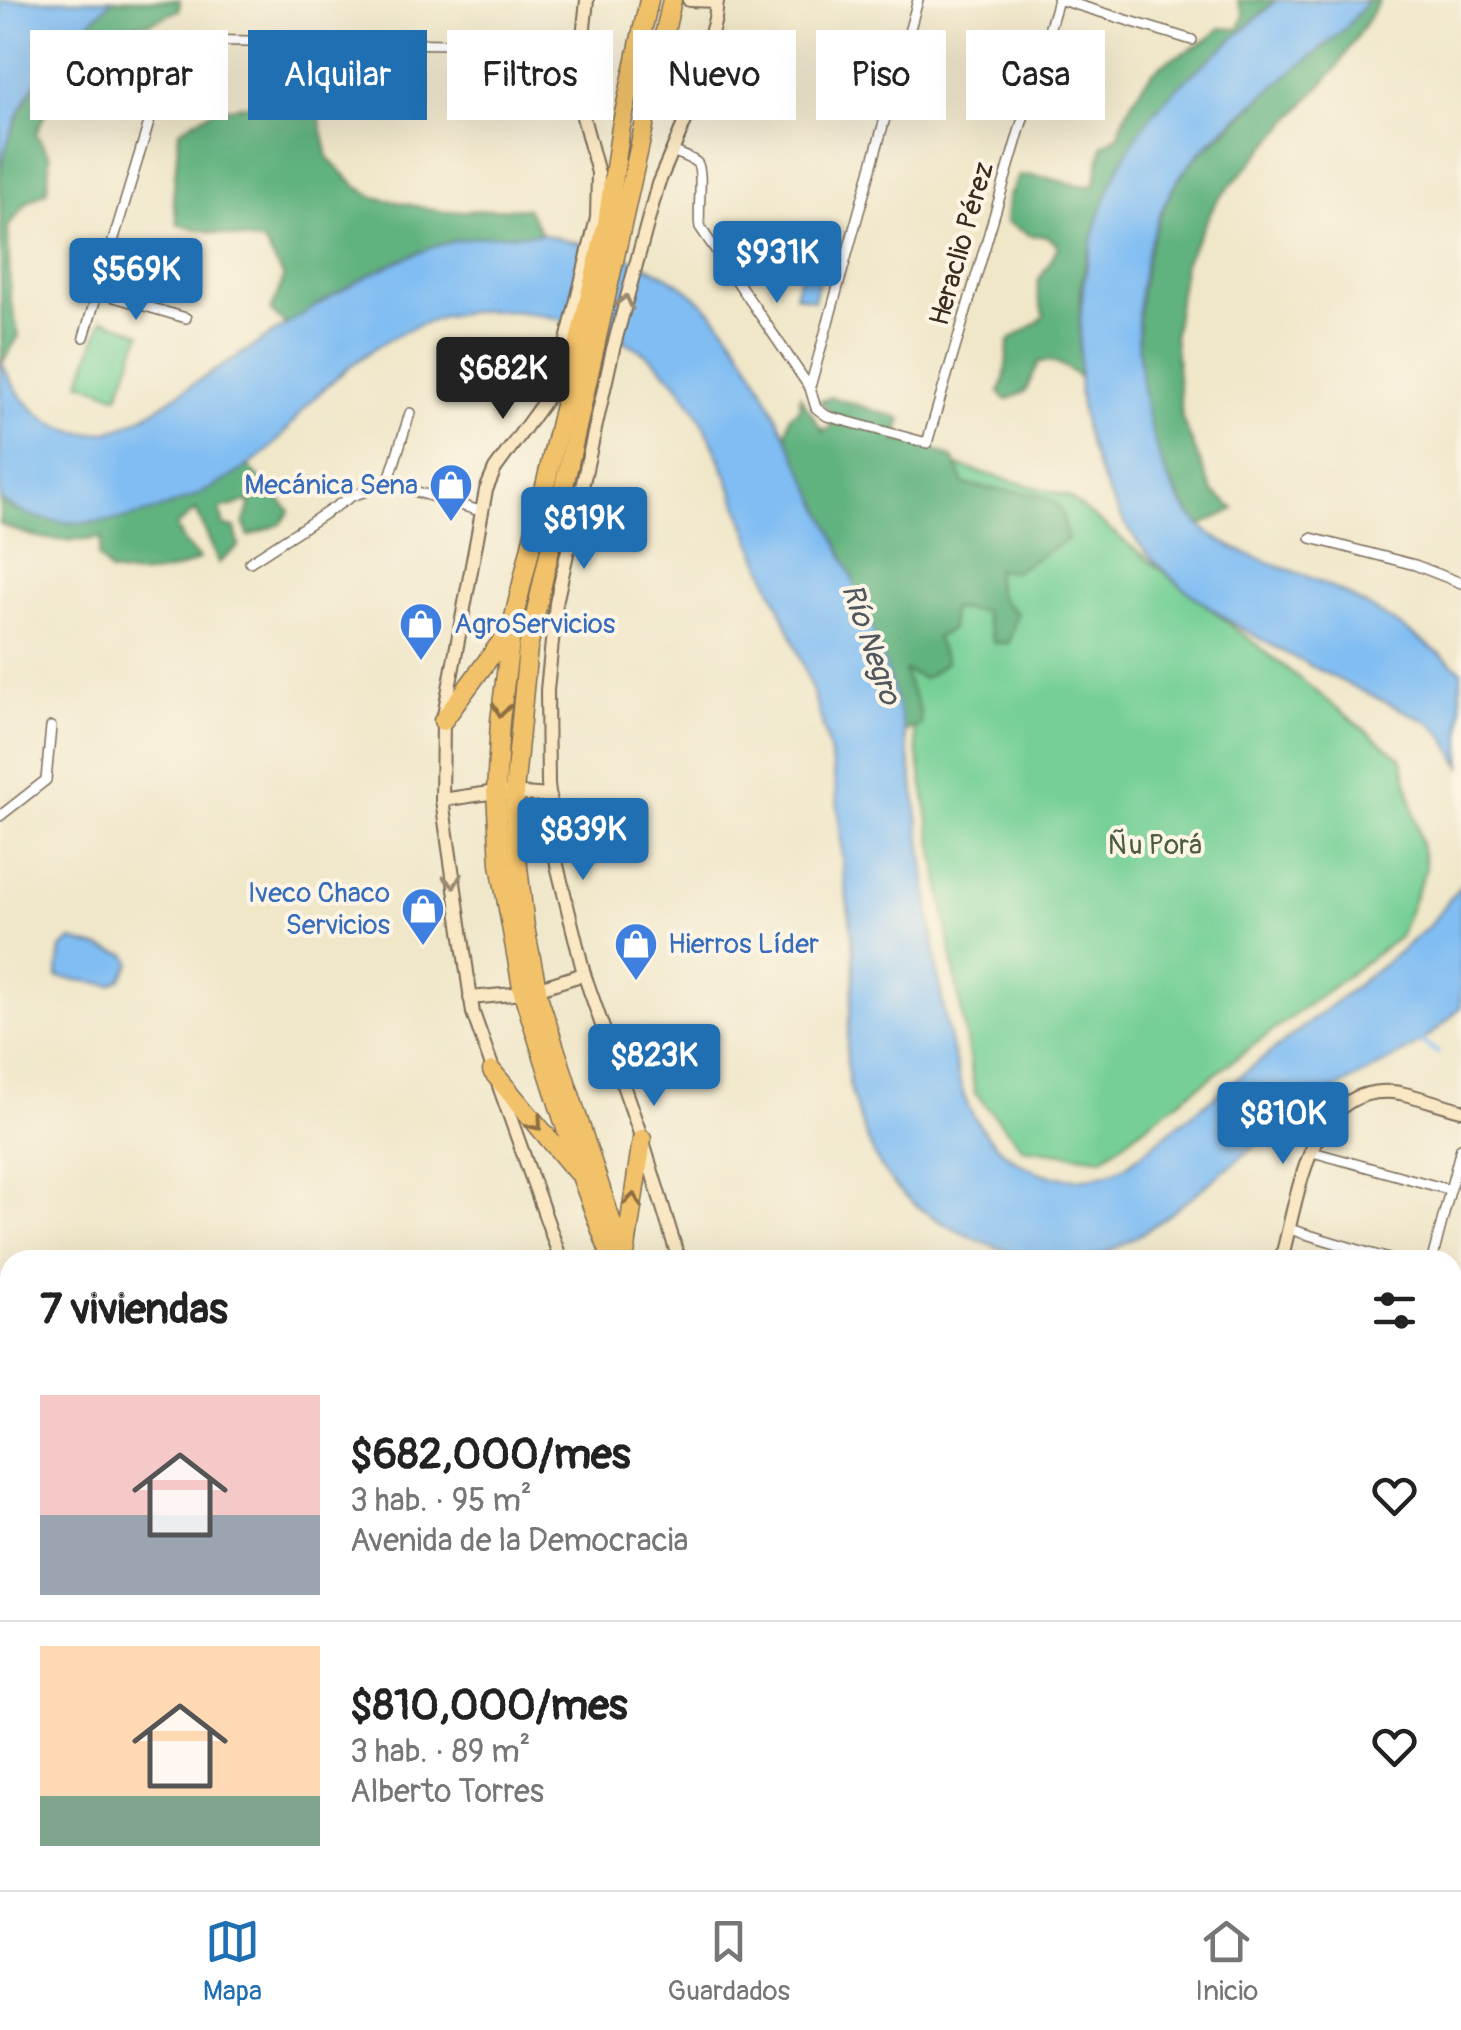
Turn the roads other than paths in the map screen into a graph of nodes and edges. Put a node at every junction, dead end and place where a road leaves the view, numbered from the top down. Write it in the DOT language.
graph roads {
  1 [pos="586,0"];
  2 [pos="649,0"];
  3 [pos="672,0"];
  4 [pos="689,0"];
  5 [pos="717,0"];
  6 [pos="918,0"];
  7 [pos="1060,0"];
  8 [pos="583,30"];
  9 [pos="1192,40"];
  10 [pos="447,44"];
  11 [pos="584,120"];
  12 [pos="674,152"];
  13 [pos="608,222"];
  14 [pos="97,292"];
  15 [pos="186,318"];
  16 [pos="84,338"];
  17 [pos="589,346"];
  18 [pos="810,388"];
  19 [pos="410,413"];
  20 [pos="388,482"];
  21 [pos="480,511"];
  22 [pos="1311,538"];
  23 [pos="250,562"];
  24 [pos="1461,583"];
  25 [pos="512,626"];
  26 [pos="443,721"];
  27 [pos="51,726"];
  28 [pos="505,792"];
  29 [pos="550,796"];
  30 [pos="442,800"];
  31 [pos="0,816"];
  32 [pos="584,974"];
  33 [pos="530,990"];
  34 [pos="470,998"];
  35 [pos="492,1071"];
  36 [pos="1461,1110"];
  37 [pos="642,1139"];
  38 [pos="1461,1148"];
  39 [pos="1309,1151"];
  40 [pos="581,1176"];
  41 [pos="1450,1190"];
  42 [pos="1290,1228"];
  43 [pos="556,1250"];
  44 [pos="608,1250"];
  45 [pos="621,1250"];
  46 [pos="625,1250"];
  47 [pos="677,1250"];
  48 [pos="1284,1250"];
  49 [pos="1360,1250"];
  50 [pos="1435,1250"];
  1 -- 8 [label="street"];
  2 -- 13 [label="highway"];
  3 -- 13 [label="highway"];
  4 -- 5 [label="street"];
  5 -- 12 [label="street"];
  6 -- 18 [label="street"];
  7 -- 9 [label="street"];
  7 -- 18 [label="street, Heraclio Pérez"];
  10 -- 14 [label="street"];
  11 -- 13 [label="street"];
  17 -- 12 [label="street, one-way"];
  12 -- 18 [label="street"];
  13 -- 17 [label="highway"];
  13 -- 17 [label="street"];
  14 -- 15 [label="street"];
  14 -- 16 [label="street"];
  17 -- 21 [label="street"];
  17 -- 25 [label="highway"];
  17 -- 28 [label="highway"];
  17 -- 29 [label="street"];
  19 -- 20 [label="street"];
  20 -- 21 [label="street"];
  20 -- 23 [label="street"];
  21 -- 26 [label="street"];
  22 -- 24 [label="street"];
  25 -- 26 [label="highway"];
  25 -- 28 [label="highway, one-way"];
  26 -- 30 [label="street"];
  27 -- 31 [label="street"];
  28 -- 29 [label="street"];
  28 -- 30 [label="street"];
  28 -- 33 [label="highway"];
  29 -- 32 [label="street"];
  30 -- 34 [label="street, one-way"];
  32 -- 33 [label="street"];
  32 -- 37 [label="street"];
  33 -- 34 [label="street"];
  33 -- 40 [label="highway"];
  33 -- 45 [label="highway"];
  34 -- 35 [label="street"];
  35 -- 40 [label="highway, one-way"];
  35 -- 43 [label="street"];
  36 -- 39 [label="street"];
  46 -- 37 [label="highway, one-way"];
  37 -- 47 [label="street"];
  38 -- 41 [label="street"];
  39 -- 41 [label="street"];
  39 -- 42 [label="street"];
  40 -- 44 [label="highway"];
  41 -- 50 [label="street"];
  42 -- 48 [label="street"];
  42 -- 49 [label="street"];
}
